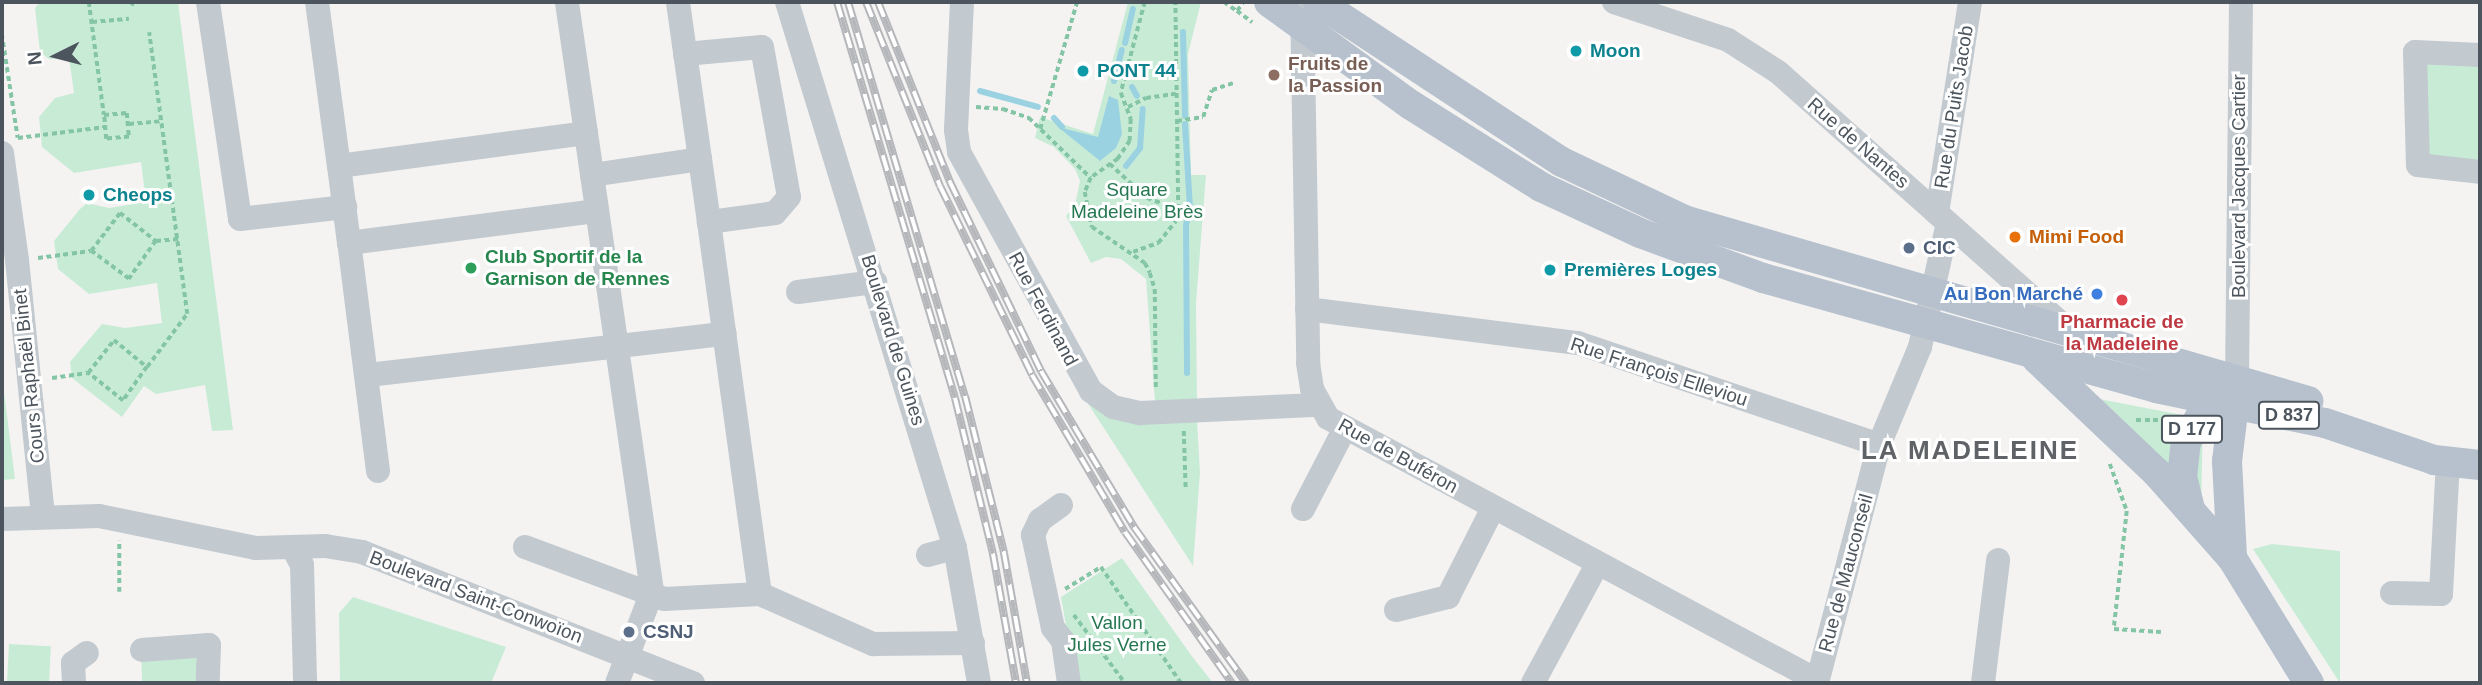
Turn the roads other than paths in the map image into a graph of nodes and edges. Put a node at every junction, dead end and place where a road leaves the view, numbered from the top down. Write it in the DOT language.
graph roads {
  1 [pos="208,2"];
  2 [pos="317,2"];
  3 [pos="568,2"];
  4 [pos="678,2"];
  5 [pos="788,2"];
  6 [pos="962,2"];
  7 [pos="1269,2"];
  8 [pos="1614,2"];
  9 [pos="1970,2"];
  10 [pos="2241,2"];
  11 [pos="1307,10"];
  12 [pos="685,54"];
  13 [pos="2480,55"];
  14 [pos="586,133"];
  15 [pos="2,153"];
  16 [pos="700,159"];
  17 [pos="339,166"];
  18 [pos="2480,172"];
  19 [pos="592,175"];
  20 [pos="345,207"];
  21 [pos="597,211"];
  22 [pos="1942,218"];
  23 [pos="709,222"];
  24 [pos="349,243"];
  25 [pos="875,282"];
  26 [pos="798,292"];
  27 [pos="1931,292"];
  28 [pos="1307,309"];
  29 [pos="1925,321"];
  30 [pos="725,334"];
  31 [pos="2074,334"];
  32 [pos="617,348"];
  33 [pos="2028,352"];
  34 [pos="368,375"];
  35 [pos="2231,396"];
  36 [pos="1319,405"];
  37 [pos="1344,430"];
  38 [pos="1879,445"];
  39 [pos="2469,461"];
  40 [pos="378,471"];
  41 [pos="1062,505"];
  42 [pos="1493,508"];
  43 [pos="1303,509"];
  44 [pos="6,513"];
  45 [pos="43,516"];
  46 [pos="2193,517"];
  47 [pos="525,547"];
  48 [pos="293,548"];
  49 [pos="956,548"];
  50 [pos="2231,550"];
  51 [pos="928,555"];
  52 [pos="1998,560"];
  53 [pos="1598,563"];
  54 [pos="652,592"];
  55 [pos="2392,593"];
  56 [pos="760,594"];
  57 [pos="1396,610"];
  58 [pos="973,643"];
  59 [pos="142,650"];
  60 [pos="87,653"];
  61 [pos="627,657"];
  62 [pos="1817,682"];
  63 [pos="74,683"];
  64 [pos="208,683"];
  65 [pos="305,683"];
  66 [pos="617,683"];
  67 [pos="694,683"];
  68 [pos="979,683"];
  69 [pos="1069,683"];
  70 [pos="1533,683"];
  71 [pos="1983,683"];
  72 [pos="2309,683"];
  1 -- 20 [label="street"];
  2 -- 17 [label="street"];
  3 -- 14 [label="street"];
  4 -- 12 [label="street"];
  5 -- 25 [label="street, Boulevard de Guines"];
  6 -- 36 [label="street, Rue Ferdinand"];
  7 -- 11 [label="main road"];
  8 -- 22 [label="street, Rue de Nantes"];
  9 -- 22 [label="street, Rue du Puits Jacob"];
  10 -- 35 [label="street, Boulevard Jacques Cartier"];
  11 -- 27 [label="main road, Rue de Nantes"];
  11 -- 28 [label="street, Rue de Buféron"];
  11 -- 29 [label="main road, Rue de Nantes"];
  12 -- 16 [label="street"];
  12 -- 23 [label="street"];
  13 -- 18 [label="street"];
  14 -- 17 [label="street"];
  14 -- 19 [label="street"];
  15 -- 45 [label="street, Cours Raphaël Binet"];
  16 -- 19 [label="street"];
  16 -- 23 [label="street"];
  17 -- 20 [label="street"];
  19 -- 21 [label="street"];
  20 -- 24 [label="street"];
  21 -- 24 [label="street"];
  21 -- 32 [label="street"];
  22 -- 27 [label="street, Rue de Mauconseil"];
  22 -- 31 [label="street, Rue de Nantes"];
  23 -- 30 [label="street"];
  24 -- 34 [label="street"];
  25 -- 26 [label="street"];
  25 -- 49 [label="street, Boulevard de Guines"];
  27 -- 29 [label="street, Rue de Mauconseil"];
  27 -- 31 [label="main road, Rue de Nantes"];
  28 -- 36 [label="street, Rue de Buféron"];
  28 -- 38 [label="street, Rue François Elleviou"];
  29 -- 33 [label="main road, Rue de Nantes"];
  29 -- 38 [label="street, Rue de Mauconseil"];
  30 -- 32 [label="street"];
  30 -- 56 [label="street"];
  31 -- 35 [label="main road, Rue de Nantes / D 837"];
  32 -- 34 [label="street"];
  32 -- 54 [label="street"];
  33 -- 35 [label="main road, Rue de Nantes / D 837"];
  33 -- 46 [label="main road"];
  34 -- 40 [label="street"];
  35 -- 39 [label="main road, Rue de Nantes / D 837"];
  35 -- 46 [label="main road, D 177"];
  35 -- 50 [label="main road, D 177"];
  36 -- 37 [label="street, Rue de Buféron"];
  37 -- 42 [label="street, Rue de Buféron"];
  37 -- 43 [label="street"];
  38 -- 62 [label="street, Rue de Mauconseil"];
  39 -- 55 [label="street"];
  41 -- 69 [label="street"];
  42 -- 53 [label="street, Rue de Buféron"];
  42 -- 57 [label="street"];
  44 -- 45 [label="street, Boulevard Saint-Conwoïon"];
  45 -- 48 [label="street, Boulevard Saint-Conwoïon"];
  46 -- 50 [label="main road"];
  47 -- 54 [label="street"];
  48 -- 61 [label="street, Boulevard Saint-Conwoïon"];
  48 -- 65 [label="street"];
  49 -- 51 [label="street"];
  49 -- 58 [label="street, Boulevard de Guines"];
  50 -- 72 [label="main road, D 177"];
  52 -- 71 [label="street"];
  53 -- 62 [label="street, Rue de Buféron"];
  53 -- 70 [label="street"];
  54 -- 56 [label="street"];
  54 -- 61 [label="street"];
  56 -- 58 [label="street"];
  58 -- 68 [label="street, Boulevard de Guines"];
  59 -- 64 [label="street"];
  60 -- 63 [label="street"];
  61 -- 66 [label="street"];
  61 -- 67 [label="street, Boulevard Saint-Conwoïon"];
}
